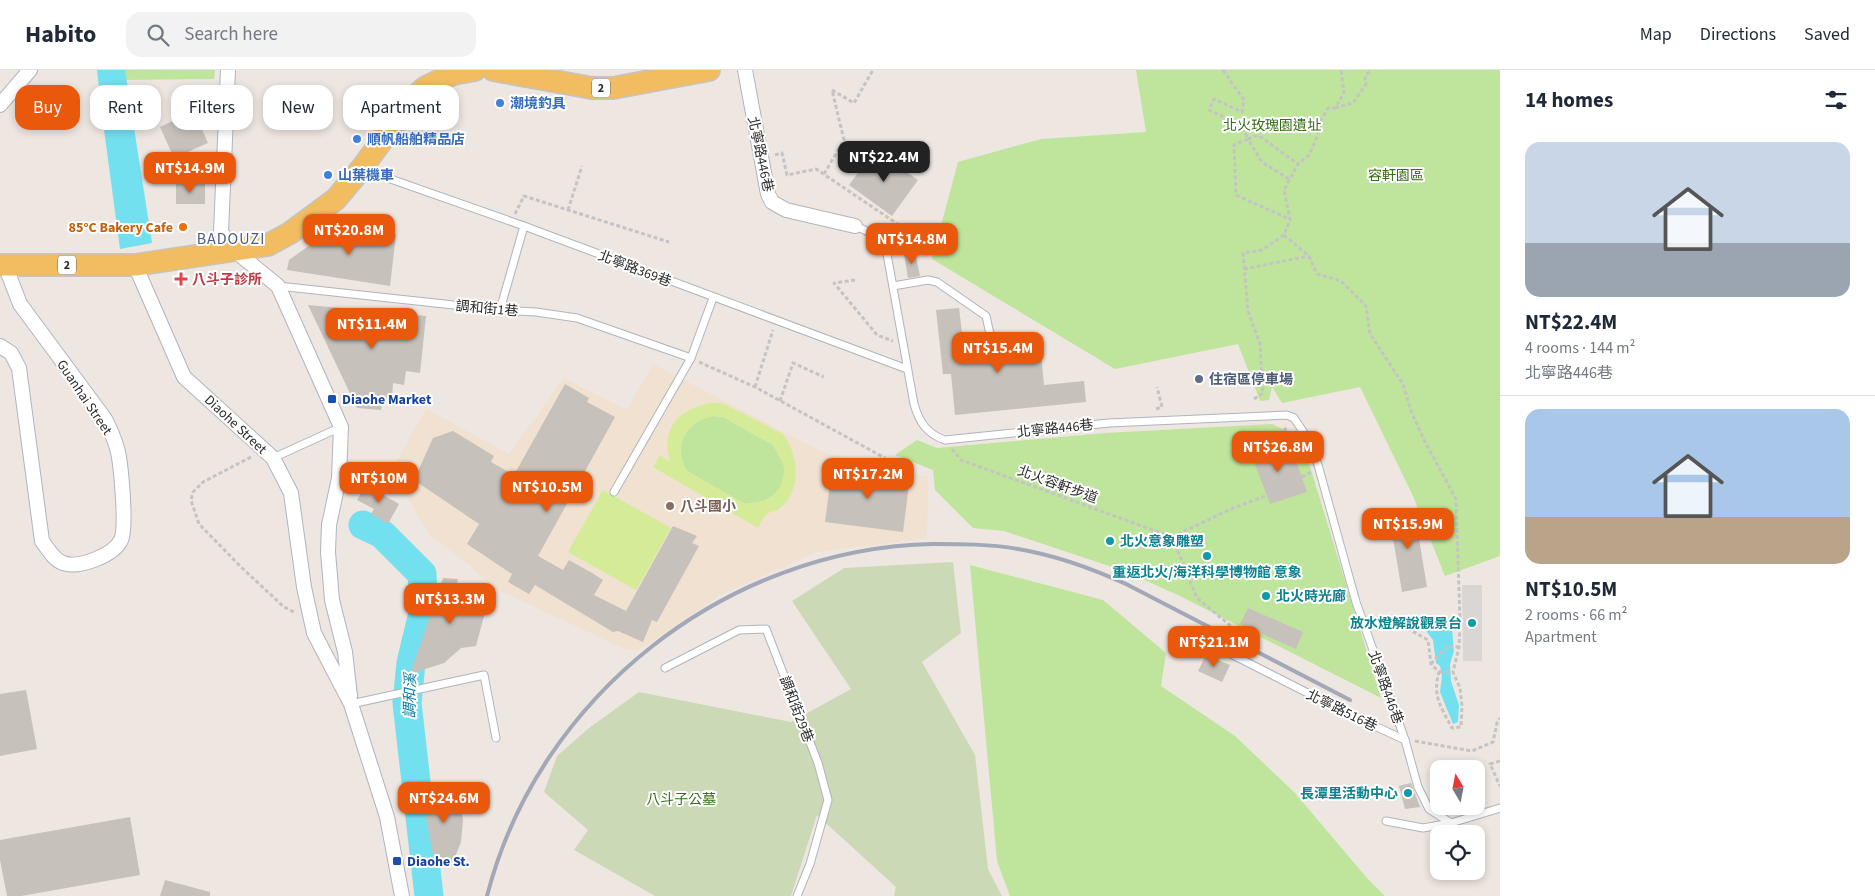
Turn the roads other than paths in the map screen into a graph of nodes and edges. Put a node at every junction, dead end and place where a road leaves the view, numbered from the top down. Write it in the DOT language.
graph roads {
  1 [pos="30,70"];
  2 [pos="228,70"];
  3 [pos="475,70"];
  4 [pos="493,70"];
  5 [pos="709,70"];
  6 [pos="745,70"];
  7 [pos="0,105"];
  8 [pos="362,168"];
  9 [pos="524,226"];
  10 [pos="855,226"];
  11 [pos="234,250"];
  12 [pos="3,265"];
  13 [pos="134,265"];
  14 [pos="278,286"];
  15 [pos="893,286"];
  16 [pos="713,298"];
  17 [pos="500,310"];
  18 [pos="992,343"];
  19 [pos="0,346"];
  20 [pos="690,358"];
  21 [pos="907,369"];
  22 [pos="341,427"];
  23 [pos="269,454"];
  24 [pos="614,492"];
  25 [pos="1217,647"];
  26 [pos="665,668"];
  27 [pos="351,704"];
  28 [pos="496,738"];
  29 [pos="1404,740"];
  30 [pos="1500,808"];
  31 [pos="1386,821"];
  32 [pos="1451,823"];
  33 [pos="402,896"];
  34 [pos="797,896"];
  1 -- 7 [label="street"];
  2 -- 11 [label="street, Diaohe Street"];
  3 -- 8 [label="main road, 2"];
  4 -- 5 [label="main road, 2"];
  6 -- 10 [label="street, 北寧路446巷"];
  8 -- 9 [label="lane, 北寧路369巷"];
  8 -- 11 [label="main road, 2"];
  9 -- 16 [label="lane, 北寧路369巷"];
  9 -- 17 [label="lane"];
  10 -- 15 [label="lane, 北寧路446巷"];
  11 -- 13 [label="main road, 2"];
  11 -- 14 [label="street, Diaohe Street"];
  12 -- 13 [label="main road, 2"];
  12 -- 19 [label="street, Guanhai Street"];
  13 -- 23 [label="street, Diaohe Street"];
  14 -- 17 [label="lane, 調和街1巷"];
  14 -- 22 [label="street, Diaohe Street"];
  15 -- 18 [label="lane"];
  15 -- 21 [label="lane, 北寧路446巷"];
  16 -- 20 [label="lane"];
  16 -- 21 [label="lane, 北寧路369巷"];
  17 -- 20 [label="lane, 調和街1巷"];
  20 -- 24 [label="lane"];
  21 -- 29 [label="lane, 北寧路446巷"];
  22 -- 23 [label="lane"];
  22 -- 27 [label="street, Diaohe Street"];
  23 -- 27 [label="street, Diaohe Street"];
  25 -- 29 [label="lane, 北寧路516巷"];
  26 -- 34 [label="lane, 調和街29巷"];
  27 -- 28 [label="lane"];
  27 -- 33 [label="street, Diaohe Street"];
  29 -- 32 [label="lane"];
  30 -- 32 [label="lane"];
  31 -- 32 [label="lane"];
}
